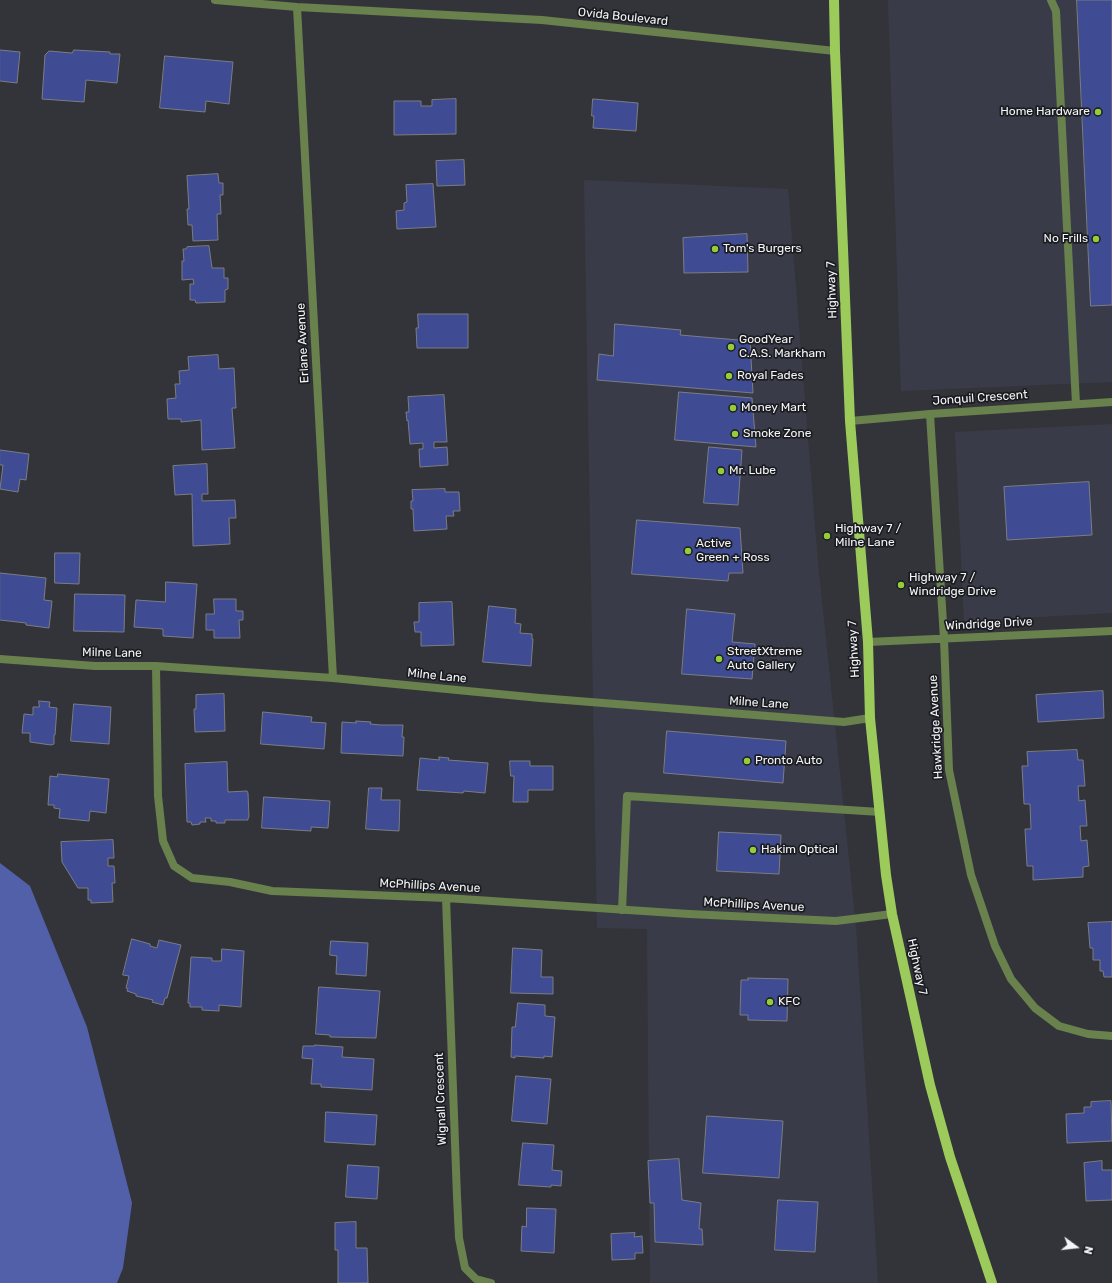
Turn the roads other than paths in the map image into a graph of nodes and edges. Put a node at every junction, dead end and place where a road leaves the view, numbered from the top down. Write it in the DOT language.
graph roads {
  1 [pos="215,0"];
  2 [pos="834,0"];
  3 [pos="1051,0"];
  4 [pos="297,7"];
  5 [pos="835,52"];
  6 [pos="1112,402"];
  7 [pos="1076,404"];
  8 [pos="930,414"];
  9 [pos="850,421"];
  10 [pos="1112,631"];
  11 [pos="944,638"];
  12 [pos="868,642"];
  13 [pos="0,659"];
  14 [pos="156,666"];
  15 [pos="334,678"];
  16 [pos="870,718"];
  17 [pos="880,812"];
  18 [pos="446,898"];
  19 [pos="622,910"];
  20 [pos="892,914"];
  21 [pos="1112,1036"];
  22 [pos="491,1283"];
  23 [pos="992,1283"];
  1 -- 4 [label="street, Ovida Boulevard"];
  2 -- 5 [label="main road, Highway 7"];
  3 -- 7 [label="street"];
  4 -- 5 [label="street, Ovida Boulevard"];
  4 -- 15 [label="street, Erlane Avenue"];
  5 -- 9 [label="main road, Highway 7"];
  6 -- 7 [label="street, Jonquil Crescent"];
  7 -- 8 [label="street, Jonquil Crescent"];
  8 -- 9 [label="street, Jonquil Crescent"];
  8 -- 11 [label="street, Hawkridge Avenue"];
  9 -- 12 [label="main road, Highway 7"];
  10 -- 11 [label="street, Windridge Drive"];
  11 -- 12 [label="street, Windridge Drive"];
  11 -- 21 [label="street, Hawkridge Avenue"];
  12 -- 16 [label="main road, Highway 7"];
  13 -- 14 [label="street, Milne Lane"];
  14 -- 15 [label="street, Milne Lane"];
  14 -- 18 [label="street, McPhillips Avenue"];
  15 -- 16 [label="street, Milne Lane"];
  16 -- 17 [label="main road, Highway 7"];
  17 -- 19 [label="street"];
  17 -- 20 [label="main road, Highway 7"];
  18 -- 19 [label="street, McPhillips Avenue"];
  18 -- 22 [label="street, Wignall Crescent"];
  19 -- 20 [label="street, McPhillips Avenue"];
  20 -- 23 [label="main road, Highway 7"];
}
